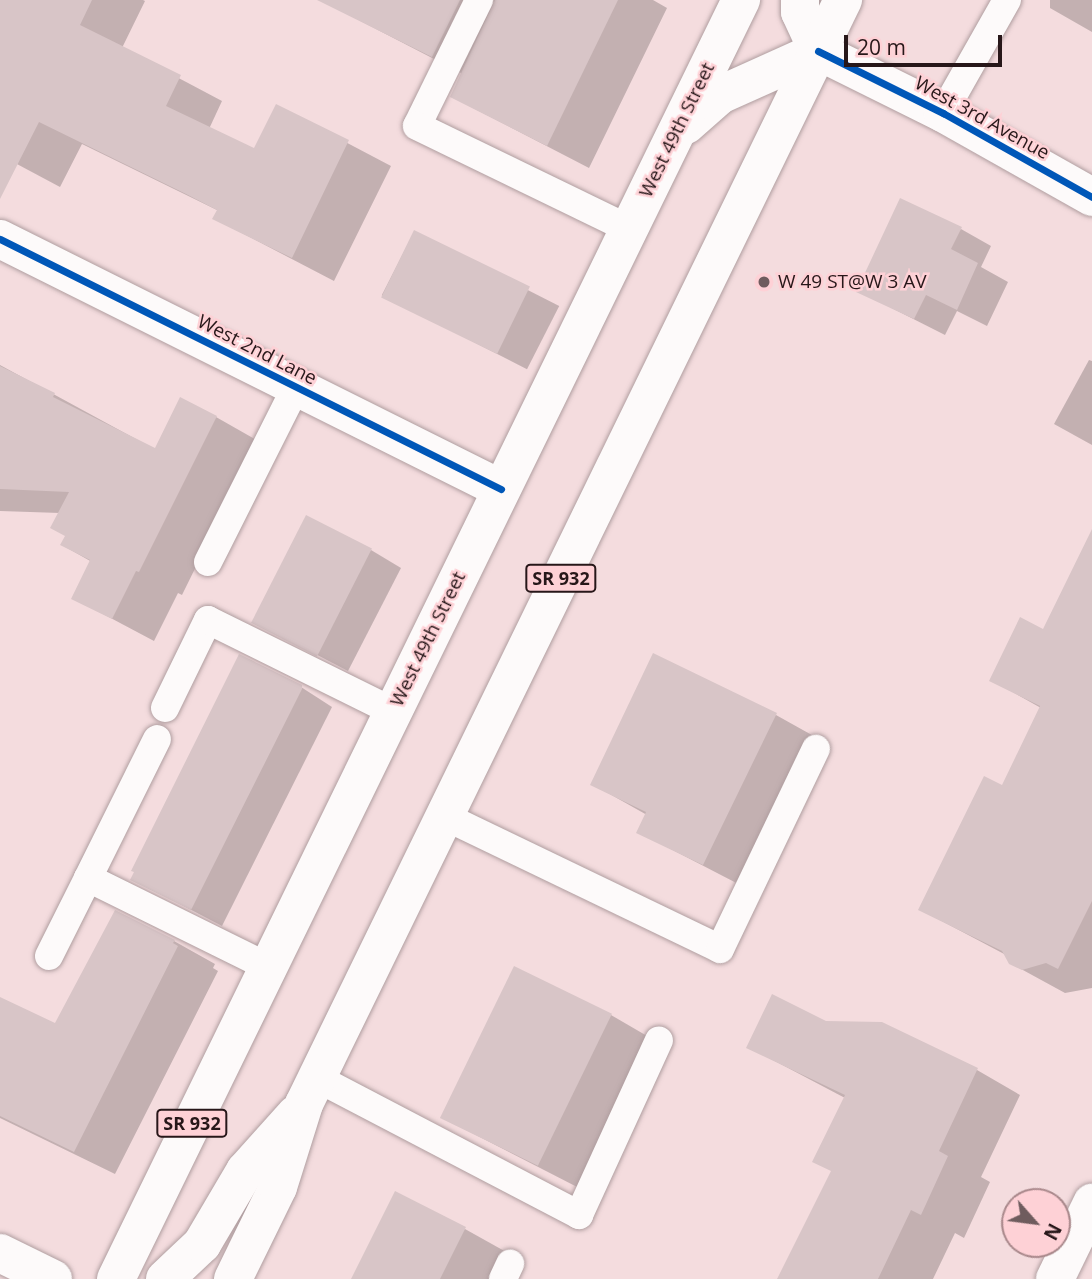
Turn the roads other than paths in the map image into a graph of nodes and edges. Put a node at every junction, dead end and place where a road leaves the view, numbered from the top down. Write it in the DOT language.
graph roads {
  1 [pos="479,0"];
  2 [pos="741,0"];
  3 [pos="800,0"];
  4 [pos="843,0"];
  5 [pos="1007,0"];
  6 [pos="818,51"];
  7 [pos="943,113"];
  8 [pos="675,135"];
  9 [pos="1092,197"];
  10 [pos="629,229"];
  11 [pos="0,239"];
  12 [pos="296,387"];
  13 [pos="500,489"];
  14 [pos="208,562"];
  15 [pos="165,708"];
  16 [pos="392,711"];
  17 [pos="157,739"];
  18 [pos="816,749"];
  19 [pos="446,817"];
  20 [pos="88,878"];
  21 [pos="49,956"];
  22 [pos="268,967"];
  23 [pos="659,1040"];
  24 [pos="311,1091"];
  25 [pos="1092,1203"];
  26 [pos="0,1253"];
  27 [pos="53,1279"];
  28 [pos="116,1279"];
  29 [pos="165,1279"];
  30 [pos="233,1279"];
  31 [pos="1055,1279"];
  1 -- 10 [label="lane"];
  2 -- 8 [label="main road, West 49th Street / SR 932"];
  3 -- 6 [label="main road"];
  4 -- 6 [label="main road, SR 932"];
  5 -- 7 [label="lane"];
  6 -- 7 [label="main road, West 3rd Avenue"];
  6 -- 8 [label="main road"];
  6 -- 19 [label="main road, SR 932"];
  7 -- 9 [label="main road, West 3rd Avenue"];
  8 -- 10 [label="main road, West 49th Street / SR 932"];
  10 -- 13 [label="main road, West 49th Street / SR 932"];
  11 -- 12 [label="main road, West 2nd Lane"];
  12 -- 13 [label="main road, West 2nd Lane"];
  12 -- 14 [label="lane"];
  13 -- 16 [label="main road, West 49th Street / SR 932"];
  15 -- 16 [label="lane"];
  16 -- 22 [label="main road, West 49th Street / SR 932"];
  17 -- 20 [label="lane"];
  18 -- 19 [label="lane"];
  19 -- 24 [label="main road, SR 932"];
  20 -- 21 [label="lane"];
  20 -- 22 [label="lane"];
  22 -- 28 [label="main road, West 49th Street / SR 932"];
  23 -- 24 [label="lane"];
  24 -- 29 [label="main road"];
  24 -- 30 [label="main road, SR 932"];
  25 -- 31 [label="main road"];
  26 -- 27 [label="main road"];
}
